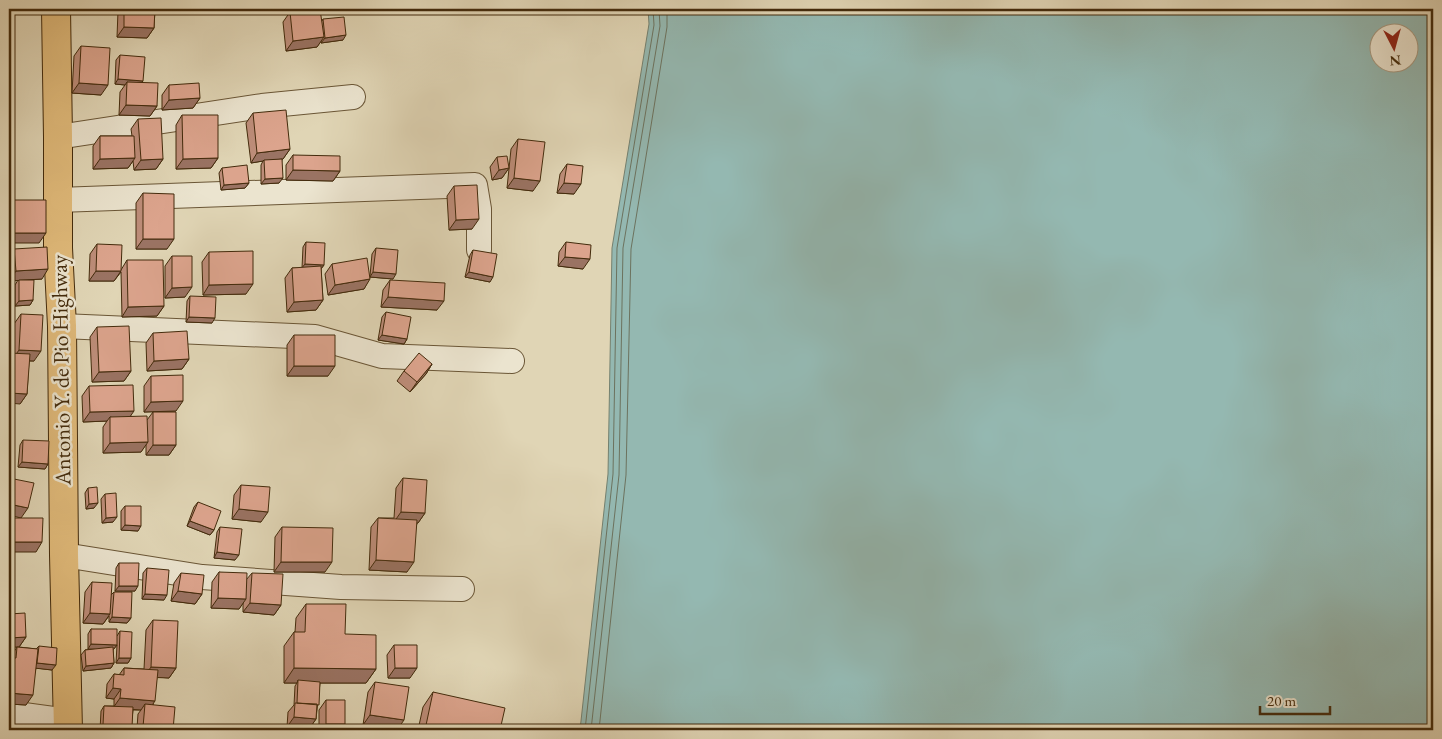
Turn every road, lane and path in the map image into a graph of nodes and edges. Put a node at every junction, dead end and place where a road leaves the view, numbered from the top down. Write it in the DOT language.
graph roads {
  1 [pos="56,9"];
  2 [pos="353,97"];
  3 [pos="58,137"];
  4 [pos="58,200"];
  5 [pos="479,250"];
  6 [pos="62,326"];
  7 [pos="512,361"];
  8 [pos="64,555"];
  9 [pos="462,590"];
  10 [pos="9,713"];
  11 [pos="68,726"];
  1 -- 3 [label="highway, Antonio Y. de Pio Highway"];
  2 -- 3 [label="street"];
  3 -- 4 [label="highway, Antonio Y. de Pio Highway"];
  4 -- 5 [label="street"];
  4 -- 6 [label="highway, Antonio Y. de Pio Highway"];
  6 -- 7 [label="street"];
  6 -- 8 [label="highway, Antonio Y. de Pio Highway"];
  8 -- 9 [label="street"];
  8 -- 11 [label="highway, Antonio Y. de Pio Highway"];
  10 -- 11 [label="street"];
}
